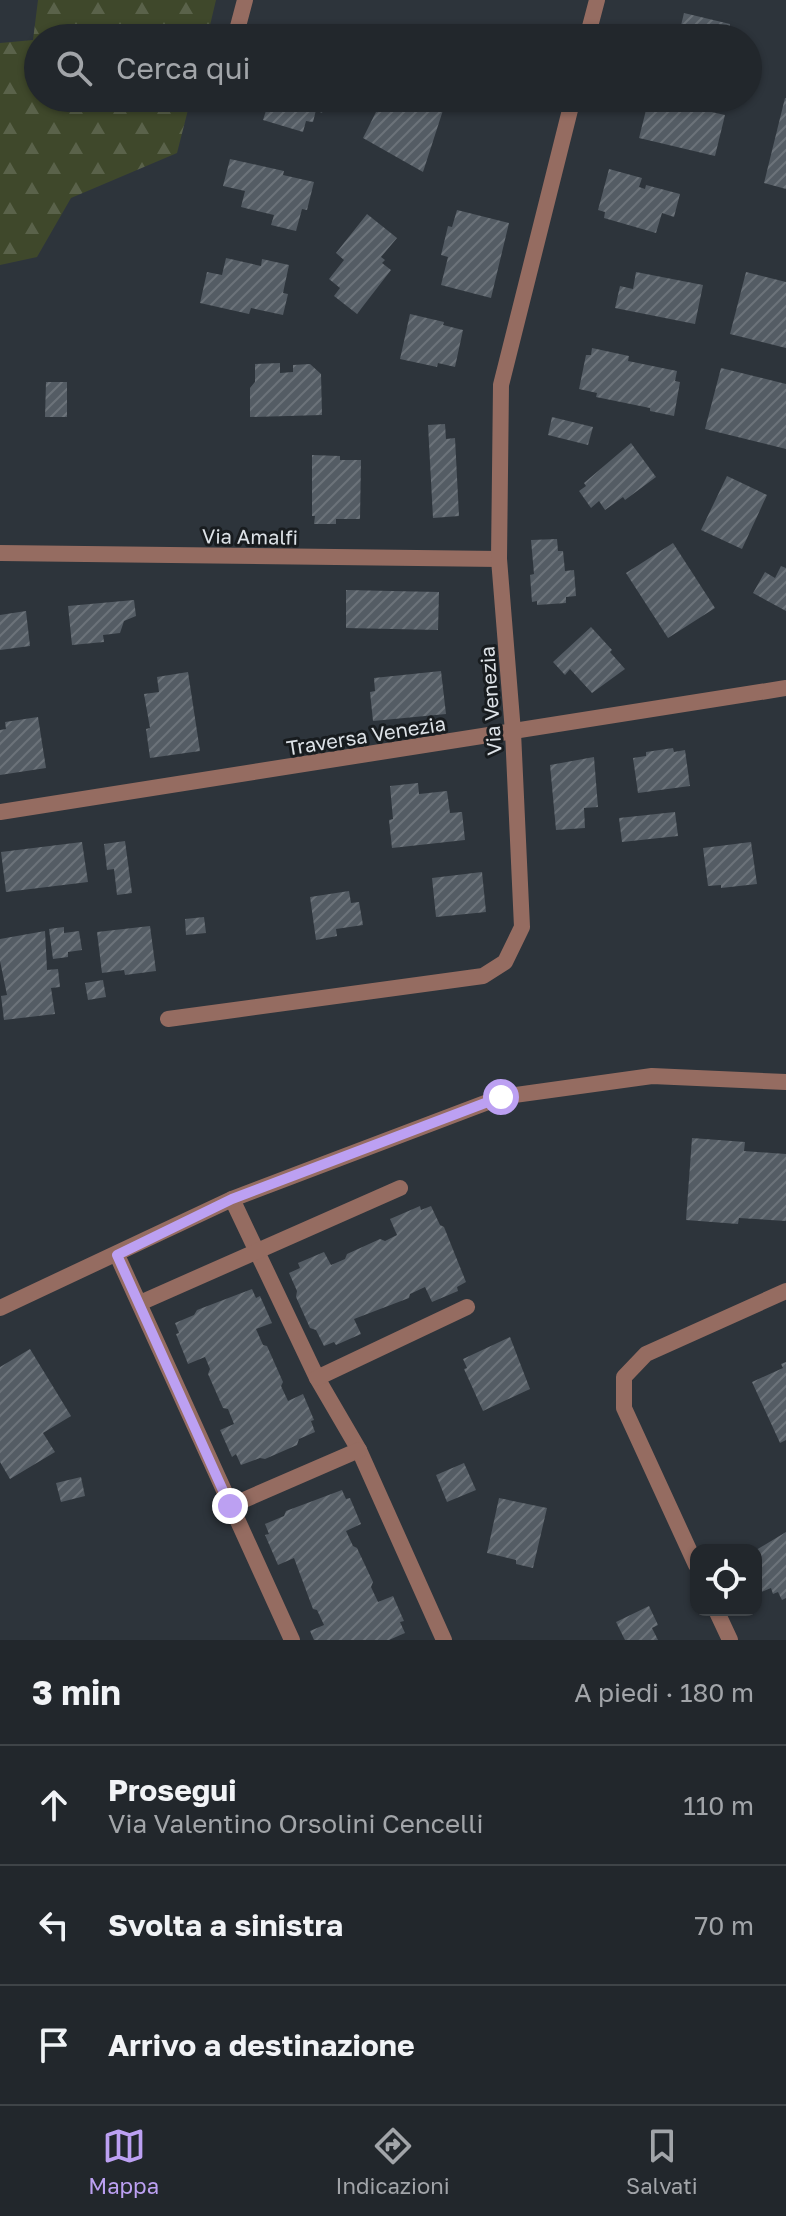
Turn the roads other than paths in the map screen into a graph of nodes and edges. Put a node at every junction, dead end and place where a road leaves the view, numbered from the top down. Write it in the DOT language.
graph roads {
  1 [pos="245,0"];
  2 [pos="597,0"];
  3 [pos="239,24"];
  4 [pos="591,24"];
  5 [pos="569,112"];
  6 [pos="0,553"];
  7 [pos="499,559"];
  8 [pos="786,688"];
  9 [pos="513,732"];
  10 [pos="0,812"];
  11 [pos="168,1019"];
  12 [pos="786,1082"];
  13 [pos="400,1188"];
  14 [pos="232,1199"];
  15 [pos="258,1251"];
  16 [pos="117,1255"];
  17 [pos="786,1291"];
  18 [pos="140,1303"];
  19 [pos="467,1307"];
  20 [pos="0,1308"];
  21 [pos="317,1378"];
  22 [pos="359,1450"];
  23 [pos="230,1506"];
  24 [pos="690,1552"];
  25 [pos="719,1616"];
  26 [pos="292,1640"];
  27 [pos="444,1640"];
  28 [pos="730,1640"];
  1 -- 3 [label="street"];
  2 -- 4 [label="street"];
  5 -- 7 [label="street, Via Venezia"];
  6 -- 7 [label="street, Via Amalfi"];
  7 -- 9 [label="street, Via Venezia"];
  8 -- 9 [label="street, Traversa Venezia"];
  9 -- 10 [label="street, Traversa Venezia"];
  9 -- 11 [label="street, Via Venezia"];
  12 -- 14 [label="street"];
  13 -- 15 [label="street"];
  14 -- 15 [label="street"];
  14 -- 16 [label="street"];
  15 -- 18 [label="street"];
  15 -- 21 [label="street"];
  16 -- 18 [label="street"];
  16 -- 20 [label="street"];
  17 -- 24 [label="street"];
  18 -- 23 [label="street"];
  19 -- 21 [label="street"];
  21 -- 22 [label="street"];
  22 -- 23 [label="street"];
  22 -- 27 [label="street"];
  23 -- 26 [label="street"];
  25 -- 28 [label="street"];
}
